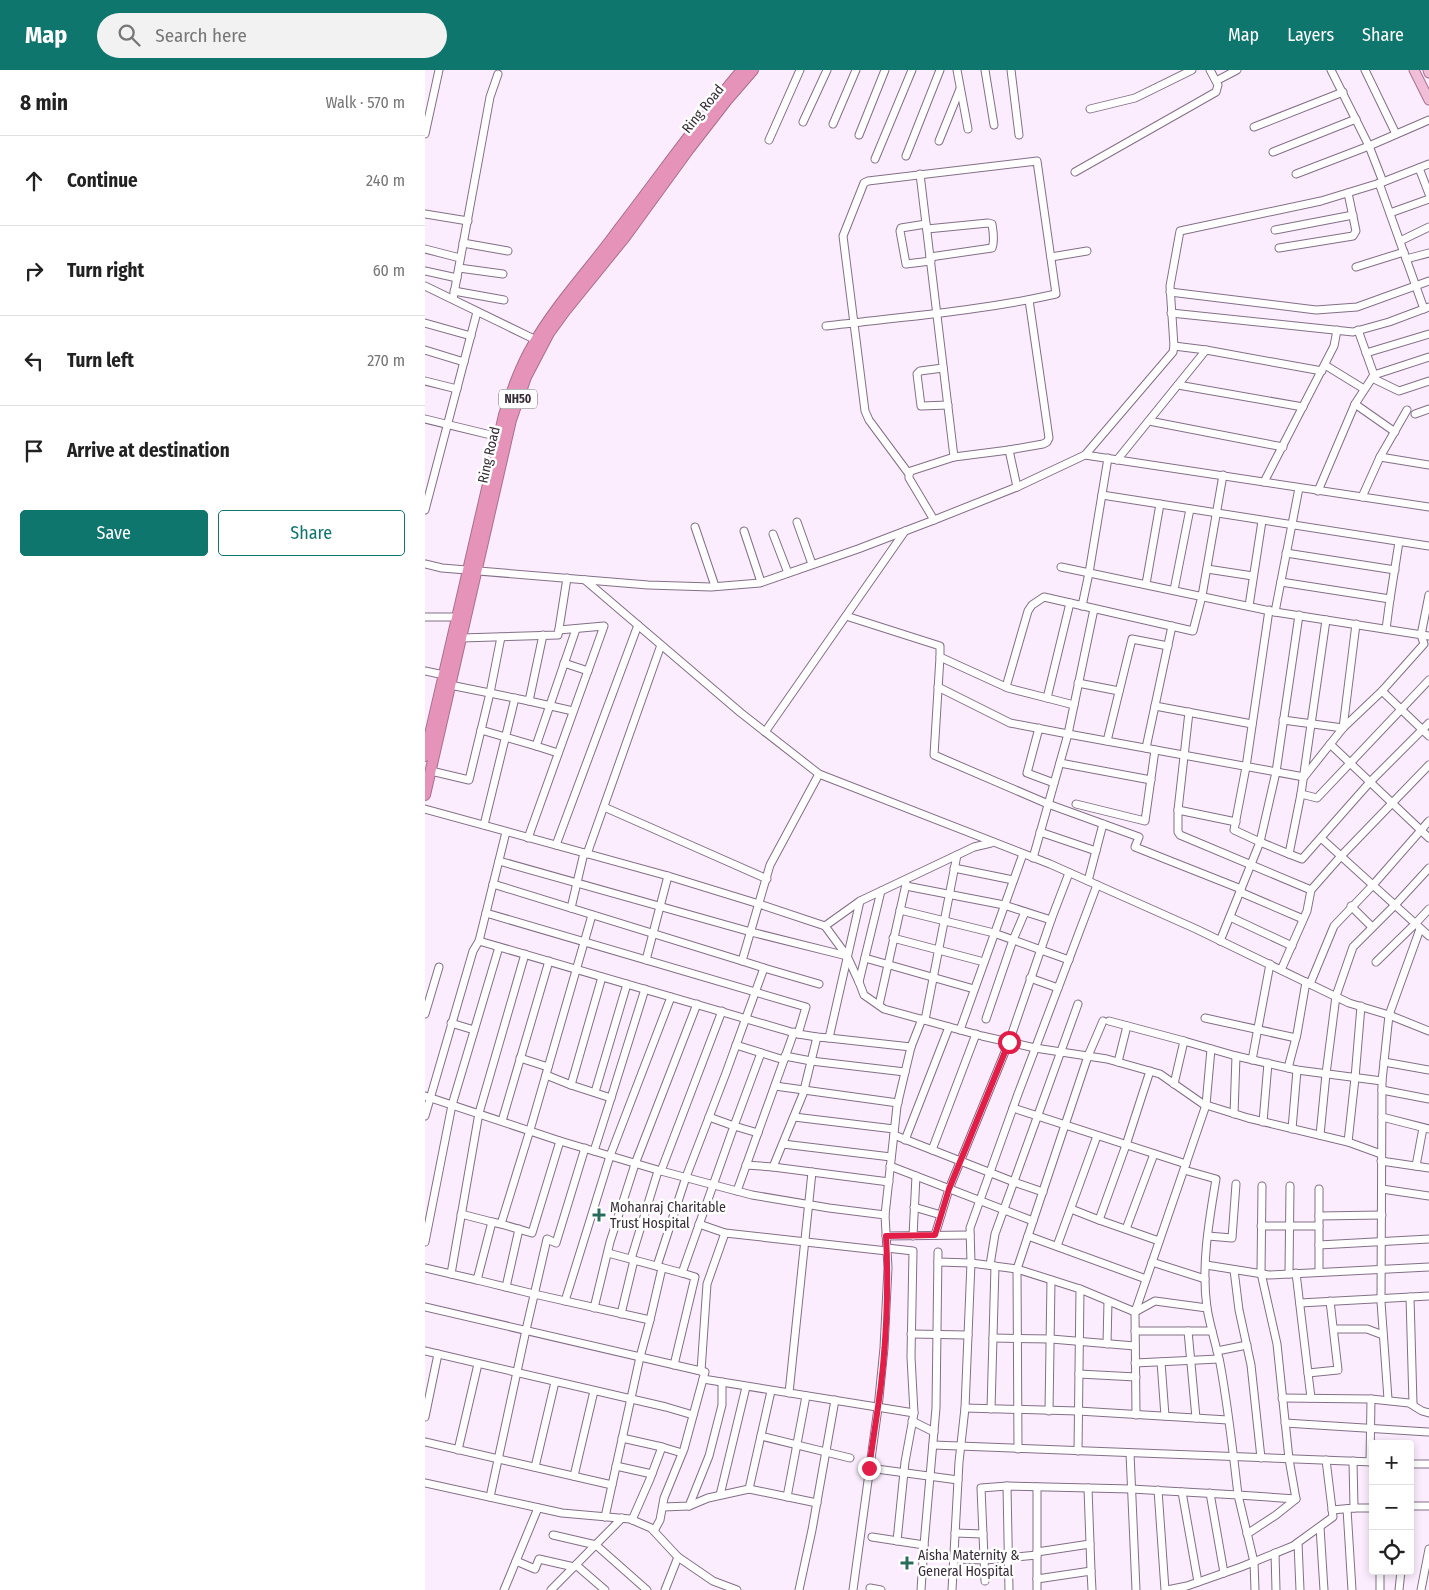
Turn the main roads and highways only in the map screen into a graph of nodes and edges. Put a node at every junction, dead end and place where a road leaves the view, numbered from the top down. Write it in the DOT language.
graph roads {
  1 [pos="742,70"];
  2 [pos="753,70"];
  3 [pos="1414,70"];
  4 [pos="1429,100"];
  5 [pos="472,570"];
  6 [pos="425,756"];
  7 [pos="425,795"];
  1 -- 5 [label="highway, Ring Road / NH50"];
  2 -- 5 [label="highway, Ring Road / NH50"];
  3 -- 4 [label="main road"];
  5 -- 6 [label="highway, Ring Road / NH50"];
  5 -- 7 [label="highway, Ring Road / NH50"];
}
